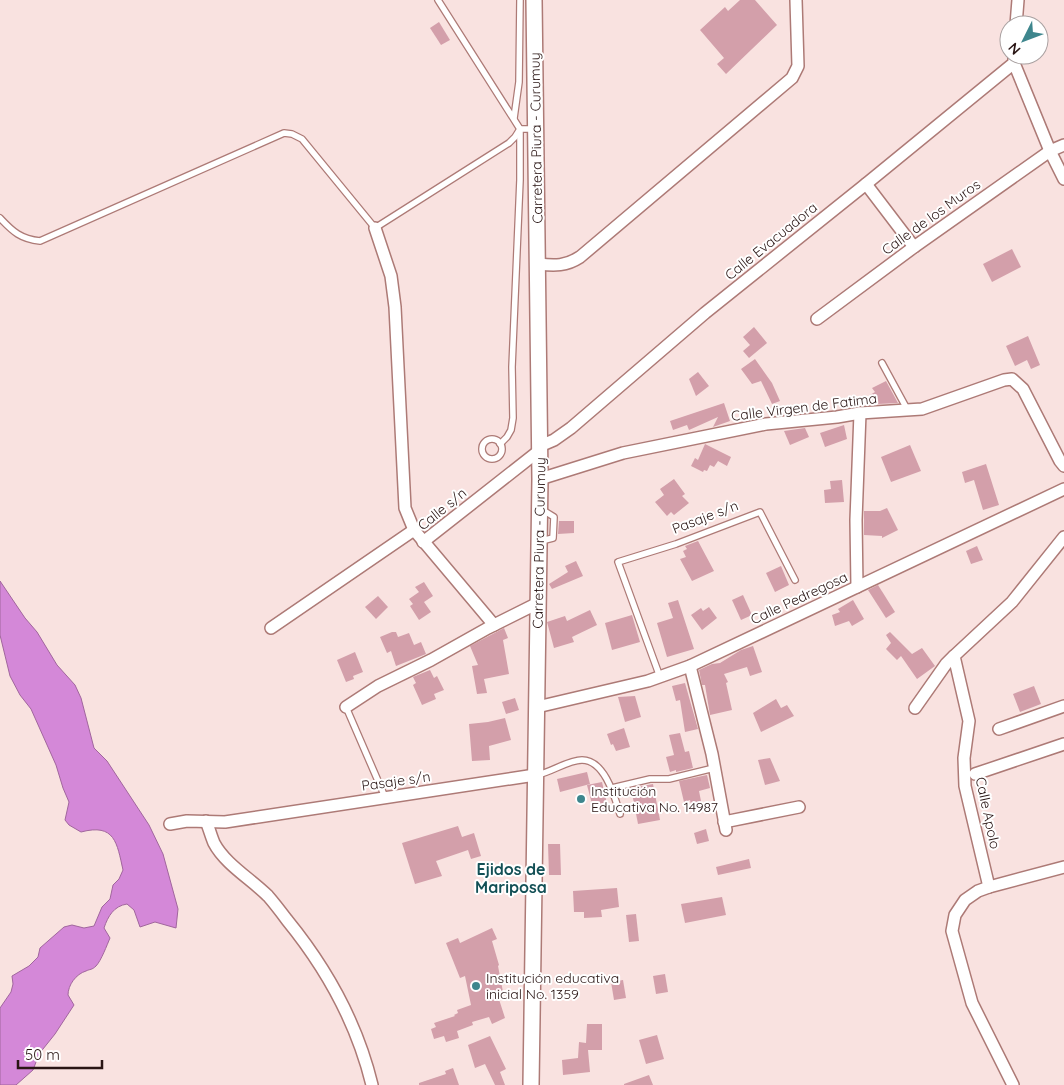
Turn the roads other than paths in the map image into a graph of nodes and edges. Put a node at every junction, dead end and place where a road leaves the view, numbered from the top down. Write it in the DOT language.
graph roads {
  1 [pos="438,0"];
  2 [pos="520,0"];
  3 [pos="534,0"];
  4 [pos="796,0"];
  5 [pos="1018,0"];
  6 [pos="1017,15"];
  7 [pos="1007,65"];
  8 [pos="1016,65"];
  9 [pos="514,118"];
  10 [pos="520,129"];
  11 [pos="536,129"];
  12 [pos="1064,145"];
  13 [pos="1050,152"];
  14 [pos="1064,179"];
  15 [pos="866,184"];
  16 [pos="0,218"];
  17 [pos="375,228"];
  18 [pos="914,247"];
  19 [pos="539,264"];
  20 [pos="817,319"];
  21 [pos="882,363"];
  22 [pos="908,411"];
  23 [pos="860,413"];
  24 [pos="500,444"];
  25 [pos="540,448"];
  26 [pos="1064,466"];
  27 [pos="540,479"];
  28 [pos="1064,489"];
  29 [pos="414,530"];
  30 [pos="1064,537"];
  31 [pos="423,542"];
  32 [pos="795,580"];
  33 [pos="857,587"];
  34 [pos="538,603"];
  35 [pos="494,625"];
  36 [pos="271,628"];
  37 [pos="954,656"];
  38 [pos="690,666"];
  39 [pos="660,677"];
  40 [pos="1064,706"];
  41 [pos="346,707"];
  42 [pos="537,707"];
  43 [pos="915,708"];
  44 [pos="999,729"];
  45 [pos="1064,744"];
  46 [pos="714,768"];
  47 [pos="975,774"];
  48 [pos="536,775"];
  49 [pos="612,788"];
  50 [pos="385,797"];
  51 [pos="799,807"];
  52 [pos="620,814"];
  53 [pos="206,821"];
  54 [pos="170,824"];
  55 [pos="1064,866"];
  56 [pos="989,887"];
  57 [pos="372,1085"];
  58 [pos="531,1085"];
  59 [pos="1013,1085"];
  1 -- 9 [label="lane"];
  2 -- 9 [label="lane"];
  3 -- 11 [label="main road, Carretera Piura - Curumuy"];
  4 -- 19 [label="street"];
  5 -- 6 [label="street"];
  7 -- 15 [label="street, Calle Evacuadora"];
  8 -- 13 [label="street"];
  9 -- 10 [label="lane"];
  10 -- 11 [label="lane"];
  10 -- 17 [label="lane"];
  10 -- 24 [label="lane"];
  11 -- 19 [label="main road, Carretera Piura - Curumuy"];
  12 -- 13 [label="street, Calle de los Muros"];
  13 -- 14 [label="street"];
  13 -- 18 [label="street, Calle de los Muros"];
  15 -- 18 [label="street"];
  15 -- 25 [label="street, Calle Evacuadora"];
  16 -- 17 [label="lane"];
  17 -- 29 [label="street"];
  18 -- 20 [label="street, Calle de los Muros"];
  19 -- 25 [label="main road, Carretera Piura - Curumuy"];
  21 -- 22 [label="lane"];
  22 -- 23 [label="street, Calle Virgen de Fatima"];
  22 -- 26 [label="street, Calle Virgen de Fatima"];
  23 -- 27 [label="street, Calle Virgen de Fatima"];
  23 -- 33 [label="street"];
  25 -- 27 [label="main road, Carretera Piura - Curumuy"];
  25 -- 31 [label="street, Calle s/n"];
  27 -- 34 [label="main road, Carretera Piura - Curumuy"];
  28 -- 33 [label="street, Calle Pedregosa"];
  29 -- 31 [label="street"];
  29 -- 36 [label="street"];
  30 -- 37 [label="street"];
  31 -- 35 [label="street, Calle s/n"];
  32 -- 39 [label="lane, Pasaje s/n"];
  33 -- 38 [label="street, Calle Pedregosa"];
  34 -- 35 [label="street"];
  34 -- 42 [label="main road, Carretera Piura - Curumuy"];
  35 -- 41 [label="street"];
  37 -- 43 [label="street"];
  37 -- 56 [label="street, Calle Apolo"];
  38 -- 39 [label="street, Calle Pedregosa"];
  38 -- 46 [label="street"];
  39 -- 42 [label="street, Calle Pedregosa"];
  40 -- 44 [label="street"];
  41 -- 50 [label="lane"];
  42 -- 48 [label="main road, Carretera Piura - Curumuy"];
  45 -- 47 [label="street"];
  46 -- 49 [label="lane"];
  46 -- 51 [label="street"];
  48 -- 49 [label="lane, Pasaje s/n"];
  48 -- 50 [label="street, Pasaje s/n"];
  48 -- 58 [label="main road, Carretera Piura - Curumuy"];
  49 -- 52 [label="lane, Pasaje s/n"];
  50 -- 53 [label="street, Pasaje s/n"];
  53 -- 54 [label="street, Pasaje s/n"];
  53 -- 57 [label="street"];
  55 -- 56 [label="street"];
  56 -- 59 [label="street"];
}
